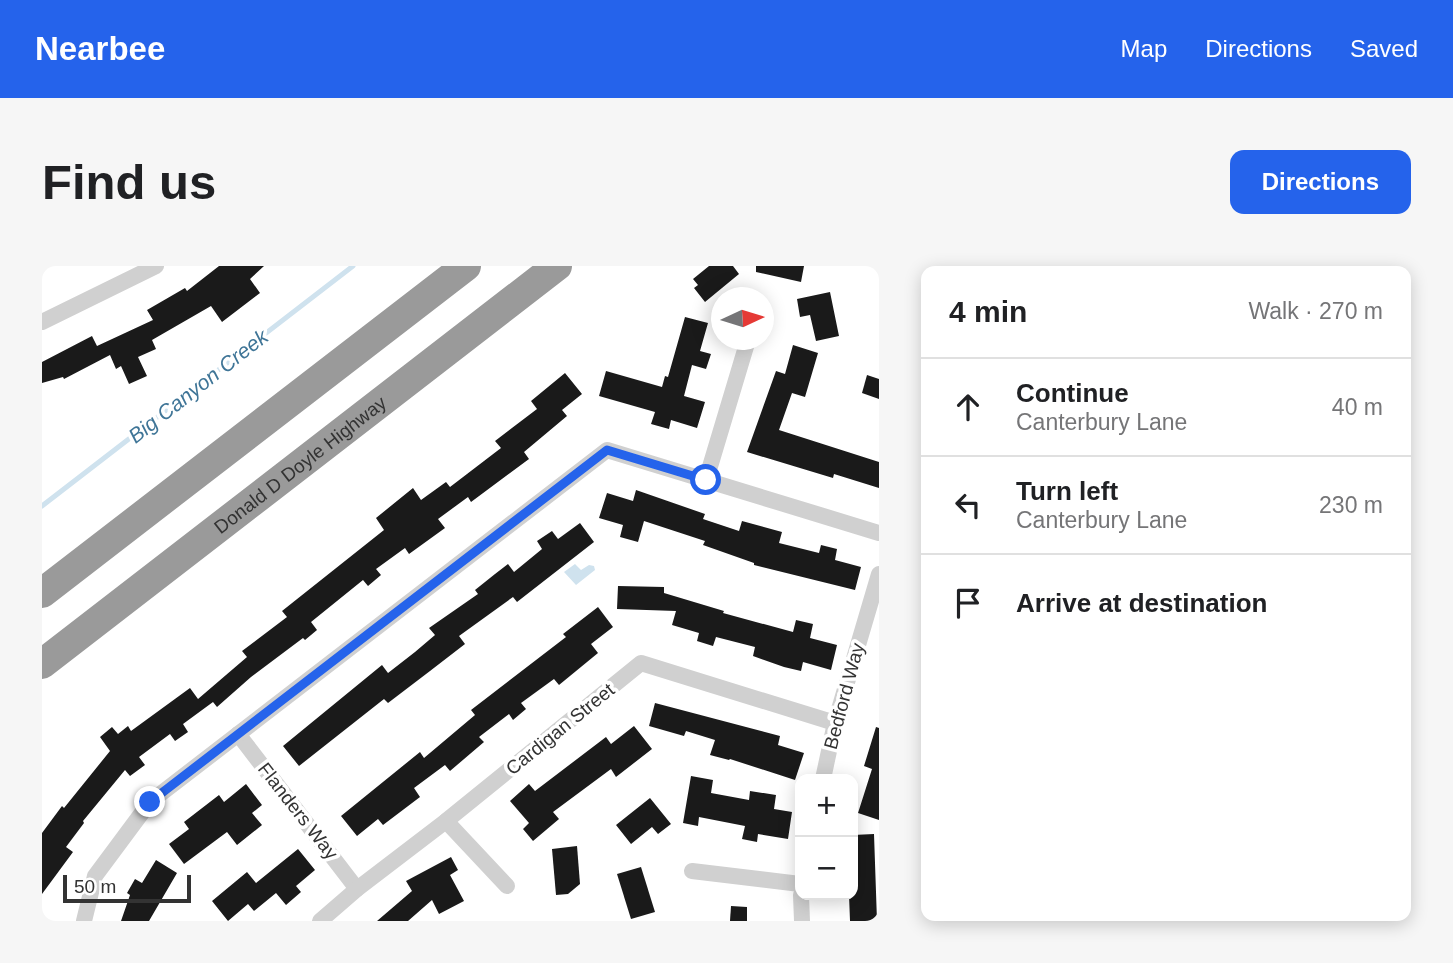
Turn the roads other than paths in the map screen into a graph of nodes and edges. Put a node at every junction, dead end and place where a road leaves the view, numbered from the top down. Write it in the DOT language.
graph roads {
  1 [pos="156,266"];
  2 [pos="466,266"];
  3 [pos="557,266"];
  4 [pos="42,322"];
  5 [pos="745,350"];
  6 [pos="706,480"];
  7 [pos="879,533"];
  8 [pos="879,574"];
  9 [pos="42,593"];
  10 [pos="42,664"];
  11 [pos="835,723"];
  12 [pos="238,734"];
  13 [pos="824,774"];
  14 [pos="446,821"];
  15 [pos="692,871"];
  16 [pos="795,883"];
  17 [pos="507,886"];
  18 [pos="357,889"];
  19 [pos="802,900"];
  20 [pos="84,921"];
  21 [pos="320,921"];
  22 [pos="802,921"];
  1 -- 4 [label="street"];
  2 -- 9 [label="highway"];
  3 -- 10 [label="highway, Donald D Doyle Highway"];
  5 -- 6 [label="street"];
  6 -- 7 [label="street"];
  6 -- 12 [label="street"];
  8 -- 11 [label="street, Bedford Way"];
  11 -- 13 [label="street, Bedford Way"];
  11 -- 14 [label="street, Cardigan Street"];
  12 -- 18 [label="street, Flanders Way"];
  12 -- 20 [label="street"];
  14 -- 17 [label="street"];
  14 -- 18 [label="street, Cardigan Street"];
  15 -- 16 [label="street"];
  18 -- 21 [label="street, Cardigan Street"];
  19 -- 22 [label="street"];
}
